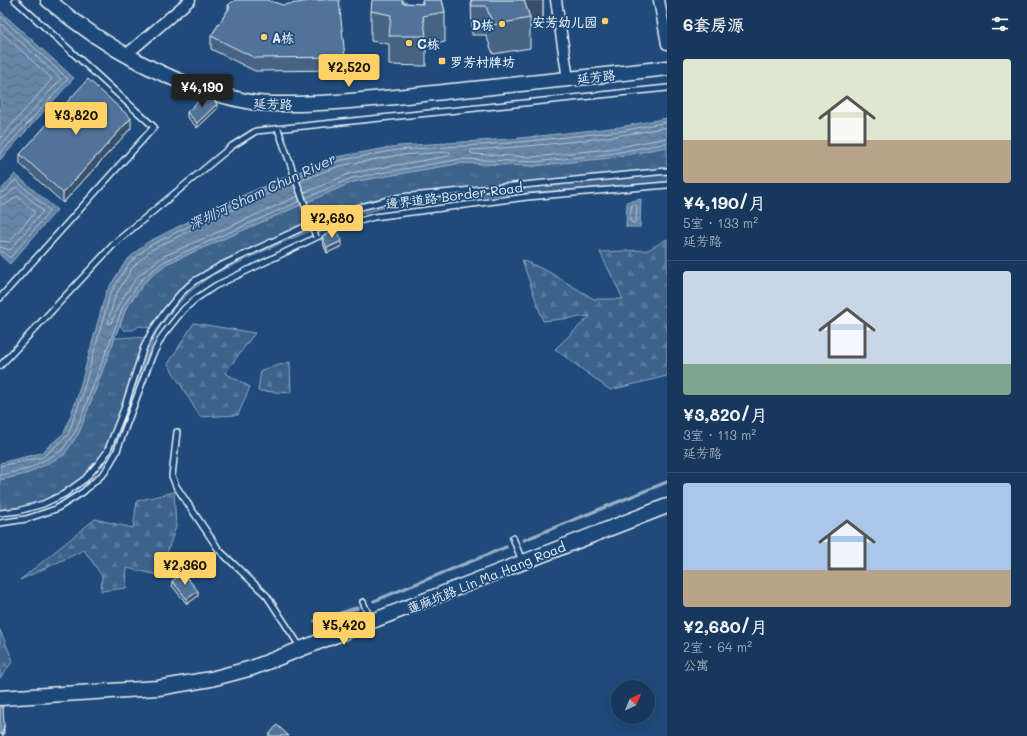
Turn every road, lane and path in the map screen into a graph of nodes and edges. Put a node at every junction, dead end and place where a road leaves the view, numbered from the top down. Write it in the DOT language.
graph roads {
  1 [pos="15,0"];
  2 [pos="48,0"];
  3 [pos="190,0"];
  4 [pos="556,0"];
  5 [pos="659,0"];
  6 [pos="667,44"];
  7 [pos="126,55"];
  8 [pos="667,68"];
  9 [pos="568,79"];
  10 [pos="667,88"];
  11 [pos="278,129"];
  12 [pos="667,171"];
  13 [pos="667,185"];
  14 [pos="316,237"];
  15 [pos="0,298"];
  16 [pos="0,366"];
  17 [pos="177,432"];
  18 [pos="667,506"];
  19 [pos="0,513"];
  20 [pos="0,523"];
  21 [pos="513,538"];
  22 [pos="522,562"];
  23 [pos="363,602"];
  24 [pos="372,622"];
  25 [pos="302,648"];
  26 [pos="0,698"];
  1 -- 15 [label="lane"];
  2 -- 7 [label="street, 延芳路"];
  3 -- 7 [label="street"];
  4 -- 9 [label="street"];
  5 -- 6 [label="street"];
  7 -- 9 [label="street, 延芳路"];
  8 -- 9 [label="street, 延芳路"];
  10 -- 11 [label="lane"];
  11 -- 14 [label="lane, bridge"];
  11 -- 16 [label="lane"];
  12 -- 19 [label="lane"];
  13 -- 14 [label="lane, 邊界道路 Border Road"];
  14 -- 20 [label="lane, 邊界道路 Border Road"];
  17 -- 25 [label="lane"];
  18 -- 22 [label="street, 蓮麻坑路 Lin Ma Hang Road"];
  21 -- 22 [label="lane"];
  22 -- 24 [label="street, 蓮麻坑路 Lin Ma Hang Road"];
  23 -- 24 [label="lane"];
  24 -- 25 [label="street, 蓮麻坑路 Lin Ma Hang Road"];
  25 -- 26 [label="street, 蓮麻坑路 Lin Ma Hang Road"];
}
